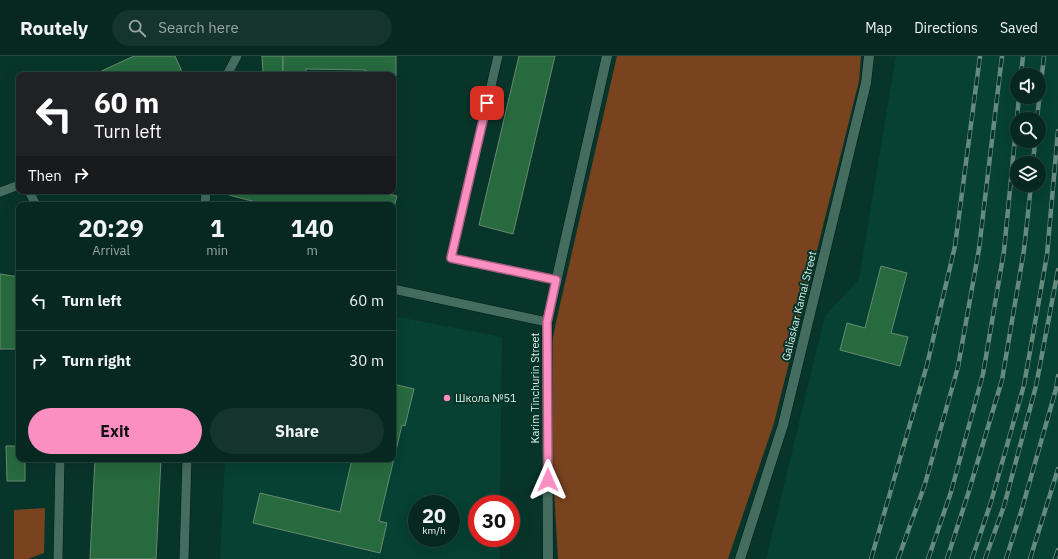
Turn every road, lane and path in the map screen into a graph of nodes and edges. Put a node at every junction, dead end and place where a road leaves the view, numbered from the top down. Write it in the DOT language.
graph roads {
  1 [pos="237,56"];
  2 [pos="498,56"];
  3 [pos="607,56"];
  4 [pos="869,56"];
  5 [pos="229,72"];
  6 [pos="16,186"];
  7 [pos="0,192"];
  8 [pos="556,280"];
  9 [pos="396,290"];
  10 [pos="547,322"];
  11 [pos="60,462"];
  12 [pos="187,462"];
  13 [pos="58,559"];
  14 [pos="184,559"];
  15 [pos="548,559"];
  16 [pos="740,559"];
  1 -- 5 [label="lane"];
  2 -- 8 [label="lane"];
  3 -- 8 [label="street, Karim Tinchurin Street"];
  4 -- 16 [label="street, Galiaskar Kamal Street"];
  6 -- 7 [label="lane"];
  8 -- 10 [label="street, Karim Tinchurin Street"];
  9 -- 10 [label="lane"];
  10 -- 15 [label="street, Karim Tinchurin Street"];
  11 -- 13 [label="lane"];
  12 -- 14 [label="lane"];
}
